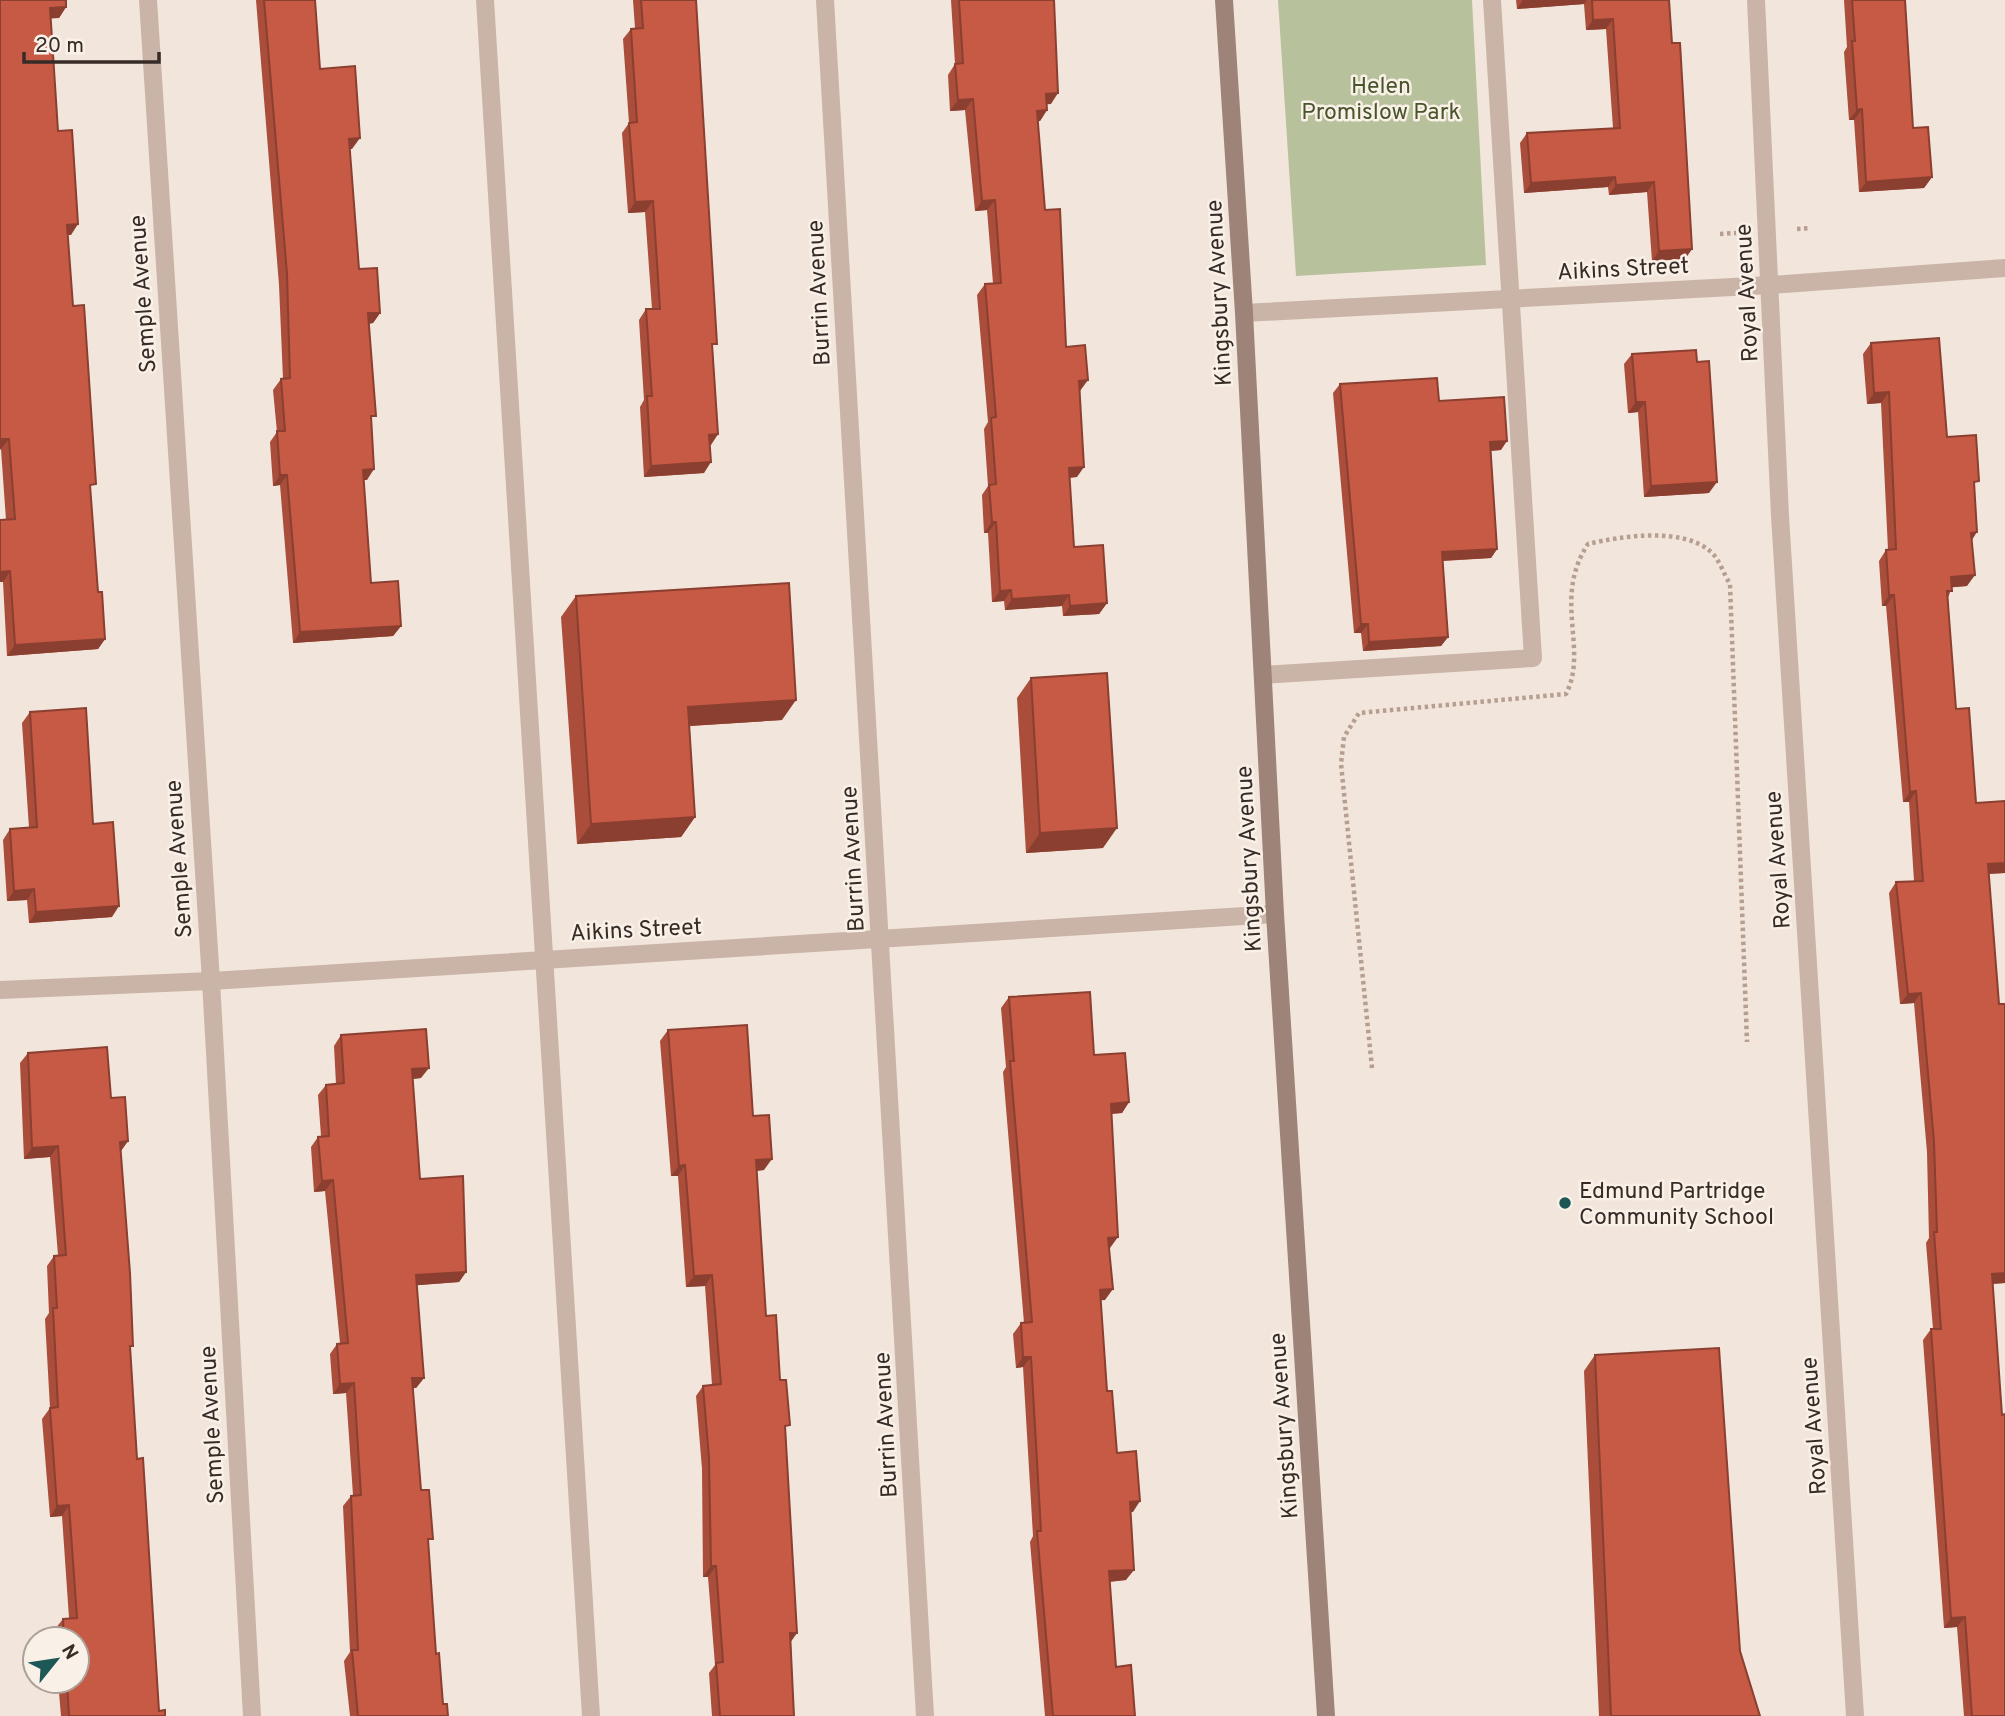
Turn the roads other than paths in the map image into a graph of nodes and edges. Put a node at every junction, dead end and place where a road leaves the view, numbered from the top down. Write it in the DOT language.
graph roads {
  1 [pos="148,0"];
  2 [pos="485,0"];
  3 [pos="825,0"];
  4 [pos="1224,0"];
  5 [pos="1492,0"];
  6 [pos="1756,0"];
  7 [pos="2005,268"];
  8 [pos="1770,285"];
  9 [pos="1508,299"];
  10 [pos="1244,313"];
  11 [pos="1263,675"];
  12 [pos="1275,914"];
  13 [pos="881,940"];
  14 [pos="547,959"];
  15 [pos="211,981"];
  16 [pos="0,990"];
  17 [pos="252,1716"];
  18 [pos="591,1716"];
  19 [pos="926,1716"];
  20 [pos="1326,1716"];
  21 [pos="1855,1716"];
  1 -- 15 [label="street, Semple Avenue"];
  2 -- 14 [label="street"];
  3 -- 13 [label="street, Burrin Avenue"];
  4 -- 10 [label="street, Kingsbury Avenue"];
  5 -- 9 [label="street"];
  6 -- 8 [label="street, Royal Avenue"];
  7 -- 8 [label="street, Aikins Street"];
  8 -- 9 [label="street, Aikins Street"];
  8 -- 21 [label="street, Royal Avenue"];
  9 -- 10 [label="street, Aikins Street"];
  9 -- 11 [label="street"];
  10 -- 11 [label="street, Kingsbury Avenue"];
  11 -- 12 [label="street, Kingsbury Avenue"];
  12 -- 13 [label="street, Aikins Street"];
  12 -- 20 [label="street, Kingsbury Avenue"];
  13 -- 14 [label="street, Aikins Street"];
  13 -- 19 [label="street, Burrin Avenue"];
  14 -- 15 [label="street, Aikins Street"];
  14 -- 18 [label="street"];
  15 -- 16 [label="street, Aikins Street"];
  15 -- 17 [label="street, Semple Avenue"];
}
